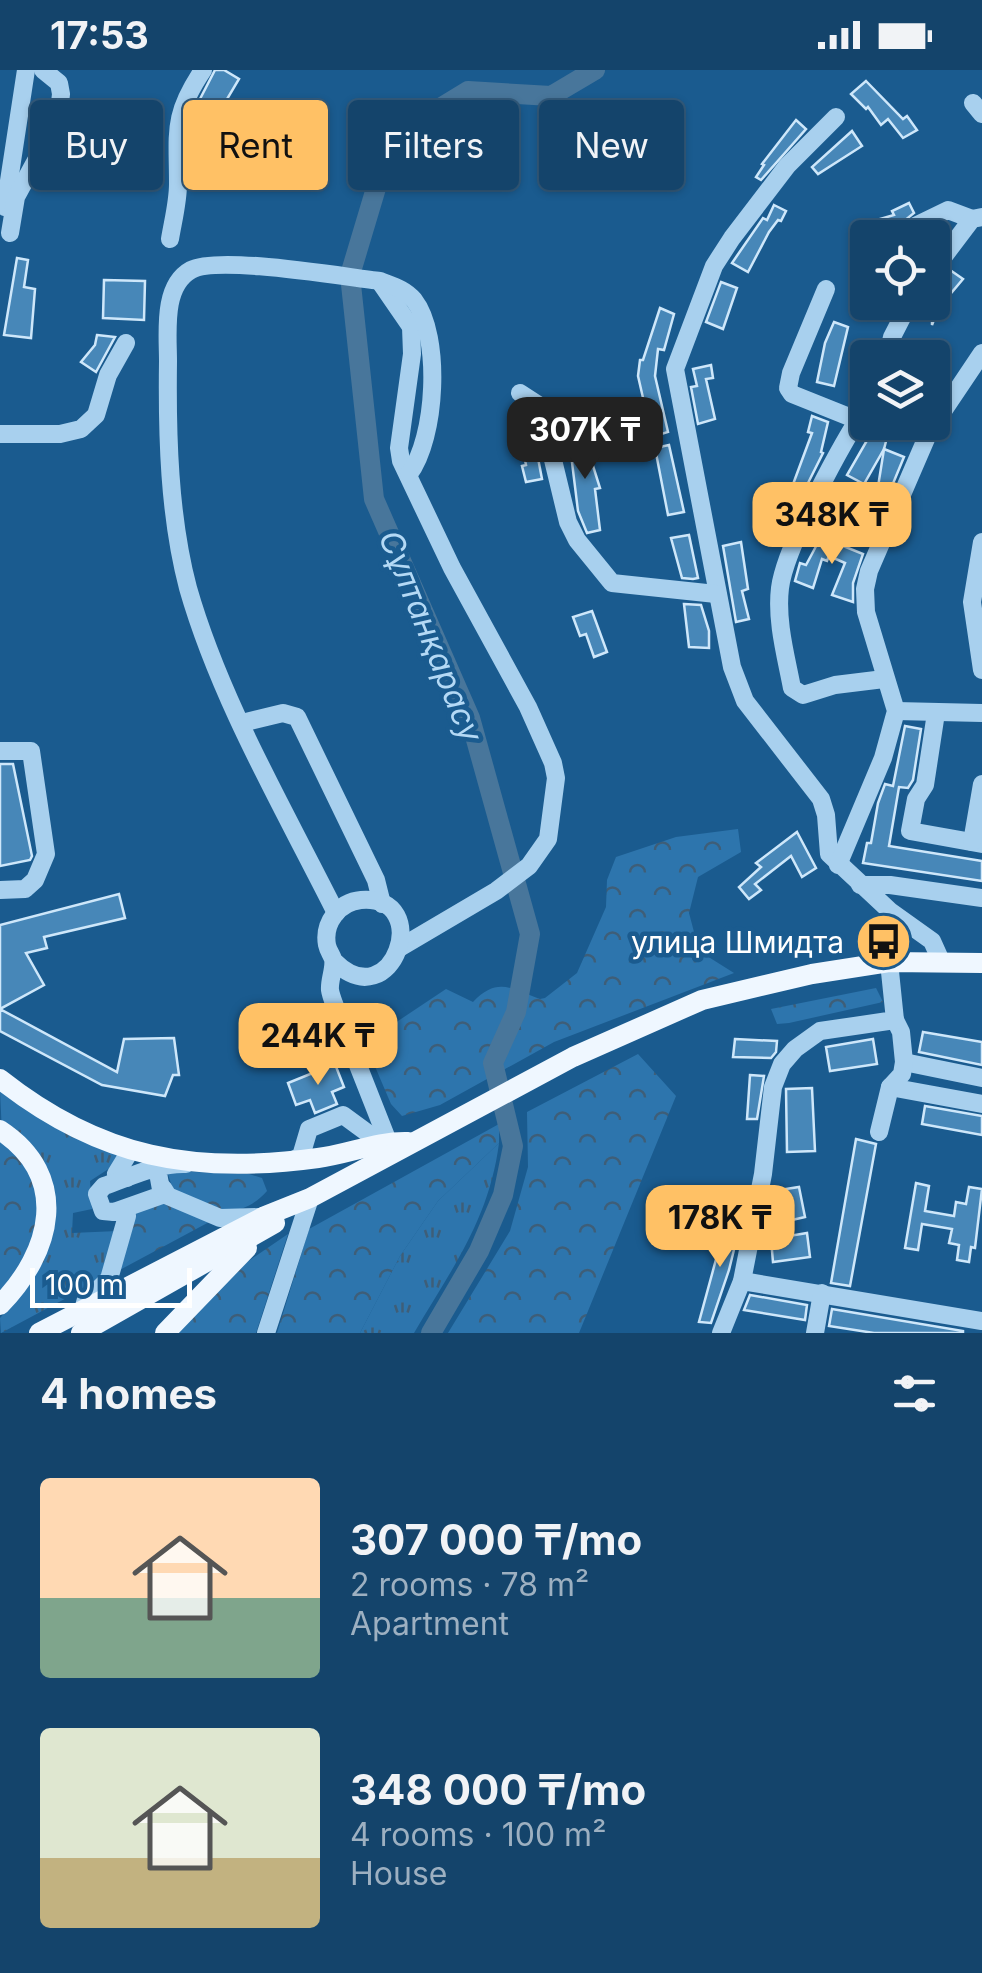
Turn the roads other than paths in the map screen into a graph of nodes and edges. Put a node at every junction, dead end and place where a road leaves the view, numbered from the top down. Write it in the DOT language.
graph roads {
  1 [pos="26,70"];
  2 [pos="43,70"];
  3 [pos="203,70"];
  4 [pos="836,117"];
  5 [pos="977,218"];
  6 [pos="931,220"];
  7 [pos="5,221"];
  8 [pos="170,239"];
  9 [pos="950,250"];
  10 [pos="826,290"];
  11 [pos="126,343"];
  12 [pos="982,353"];
  13 [pos="520,393"];
  14 [pos="950,401"];
  15 [pos="850,409"];
  16 [pos="0,434"];
  17 [pos="850,435"];
  18 [pos="926,440"];
  19 [pos="982,542"];
  20 [pos="716,594"];
  21 [pos="982,670"];
  22 [pos="884,678"];
  23 [pos="896,711"];
  24 [pos="936,713"];
  25 [pos="982,713"];
  26 [pos="242,723"];
  27 [pos="0,751"];
  28 [pos="982,784"];
  29 [pos="977,843"];
  30 [pos="838,864"];
  31 [pos="860,885"];
  32 [pos="0,890"];
  33 [pos="982,898"];
  34 [pos="382,904"];
  35 [pos="336,913"];
  36 [pos="400,947"];
  37 [pos="982,951"];
  38 [pos="334,961"];
  39 [pos="889,962"];
  40 [pos="940,962"];
  41 [pos="972,962"];
  42 [pos="894,1020"];
  43 [pos="904,1062"];
  44 [pos="982,1078"];
  45 [pos="0,1079"];
  46 [pos="890,1087"];
  47 [pos="982,1104"];
  48 [pos="0,1130"];
  49 [pos="879,1132"];
  50 [pos="123,1148"];
  51 [pos="392,1148"];
  52 [pos="290,1161"];
  53 [pos="191,1164"];
  54 [pos="151,1170"];
  55 [pos="127,1178"];
  56 [pos="163,1188"];
  57 [pos="310,1198"];
  58 [pos="114,1212"];
  59 [pos="263,1225"];
  60 [pos="742,1281"];
  61 [pos="822,1293"];
  62 [pos="0,1305"];
  63 [pos="982,1321"];
  64 [pos="45,1330"];
  65 [pos="82,1333"];
  66 [pos="165,1333"];
  67 [pos="266,1333"];
  68 [pos="722,1333"];
  69 [pos="815,1333"];
  1 -- 7 [label="street"];
  2 -- 7 [label="street"];
  3 -- 8 [label="street"];
  4 -- 20 [label="street"];
  5 -- 6 [label="street"];
  5 -- 9 [label="street"];
  10 -- 15 [label="street"];
  11 -- 16 [label="street"];
  12 -- 14 [label="street"];
  13 -- 20 [label="street"];
  17 -- 22 [label="street"];
  18 -- 22 [label="street"];
  19 -- 21 [label="street"];
  20 -- 30 [label="street"];
  22 -- 23 [label="street"];
  23 -- 24 [label="street"];
  23 -- 30 [label="street"];
  24 -- 25 [label="street"];
  24 -- 29 [label="street"];
  26 -- 34 [label="street"];
  26 -- 35 [label="street"];
  26 -- 36 [label="street"];
  27 -- 32 [label="street"];
  28 -- 29 [label="street"];
  30 -- 31 [label="street"];
  31 -- 33 [label="street"];
  31 -- 40 [label="street"];
  34 -- 35 [label="street"];
  34 -- 36 [label="street"];
  35 -- 38 [label="street"];
  36 -- 38 [label="street"];
  37 -- 41 [label="street"];
  38 -- 51 [label="street"];
  39 -- 40 [label="main road"];
  39 -- 42 [label="street"];
  39 -- 51 [label="main road"];
  40 -- 41 [label="main road"];
  42 -- 43 [label="street"];
  42 -- 60 [label="street"];
  43 -- 44 [label="street"];
  43 -- 46 [label="street"];
  45 -- 50 [label="main road"];
  46 -- 47 [label="street"];
  46 -- 49 [label="street"];
  48 -- 62 [label="main road"];
  50 -- 53 [label="main road"];
  50 -- 55 [label="street"];
  51 -- 52 [label="main road"];
  51 -- 52 [label="street"];
  51 -- 57 [label="main road"];
  52 -- 53 [label="main road"];
  53 -- 54 [label="street"];
  54 -- 55 [label="street"];
  54 -- 56 [label="street"];
  55 -- 58 [label="street"];
  56 -- 58 [label="street"];
  56 -- 59 [label="street"];
  57 -- 59 [label="main road"];
  57 -- 67 [label="street"];
  58 -- 64 [label="street"];
  59 -- 64 [label="main road"];
  59 -- 65 [label="main road"];
  59 -- 66 [label="main road"];
  60 -- 61 [label="street"];
  60 -- 68 [label="street"];
  61 -- 63 [label="street"];
  61 -- 69 [label="street"];
}
